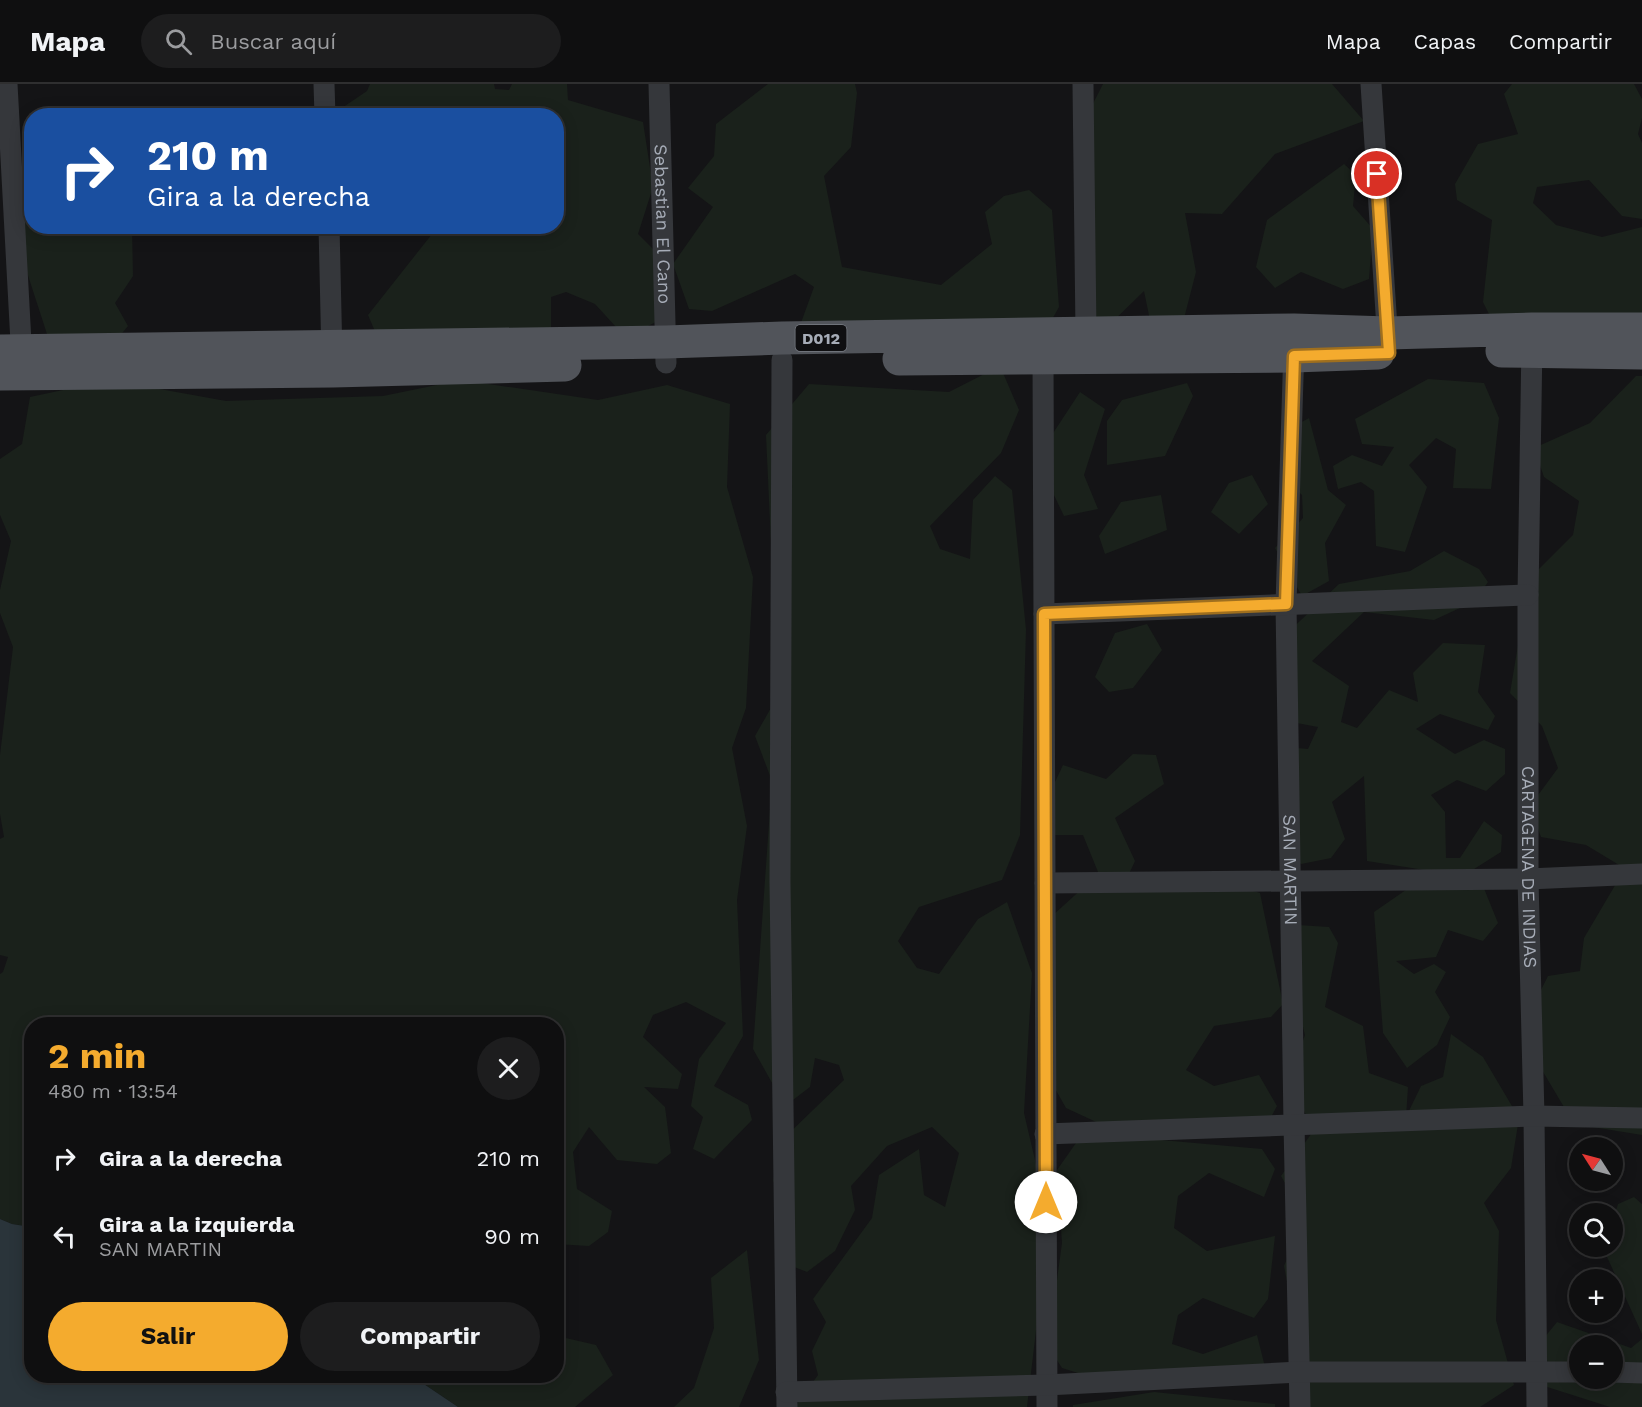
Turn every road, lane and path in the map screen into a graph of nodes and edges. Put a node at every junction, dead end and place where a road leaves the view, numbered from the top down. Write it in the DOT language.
graph roads {
  1 [pos="7,84"];
  2 [pos="324,84"];
  3 [pos="659,84"];
  4 [pos="1083,84"];
  5 [pos="1371,84"];
  6 [pos="325,108"];
  7 [pos="329,234"];
  8 [pos="1642,329"];
  9 [pos="1086,333"];
  10 [pos="1532,340"];
  11 [pos="1294,343"];
  12 [pos="1388,343"];
  13 [pos="666,352"];
  14 [pos="1642,353"];
  15 [pos="332,358"];
  16 [pos="1043,358"];
  17 [pos="782,360"];
  18 [pos="11,362"];
  19 [pos="1528,595"];
  20 [pos="1286,604"];
  21 [pos="1044,614"];
  22 [pos="1642,874"];
  23 [pos="1528,879"];
  24 [pos="1291,880"];
  25 [pos="1045,883"];
  26 [pos="1534,1116"];
  27 [pos="1642,1118"];
  28 [pos="1294,1124"];
  29 [pos="1046,1134"];
  30 [pos="1537,1371"];
  31 [pos="1300,1372"];
  32 [pos="1569,1372"];
  33 [pos="1623,1372"];
  34 [pos="1642,1373"];
  35 [pos="1046,1384"];
  36 [pos="786,1399"];
  37 [pos="1047,1407"];
  38 [pos="1300,1407"];
  39 [pos="1537,1407"];
  1 -- 18 [label="street"];
  2 -- 6 [label="street"];
  3 -- 13 [label="street, Sebastian El Cano"];
  4 -- 9 [label="street"];
  5 -- 12 [label="street"];
  7 -- 15 [label="street"];
  8 -- 10 [label="main road, D012"];
  9 -- 11 [label="main road, D012"];
  9 -- 13 [label="main road, D012"];
  10 -- 12 [label="main road, D012"];
  10 -- 14 [label="main road, D012"];
  10 -- 19 [label="street, CARTAGENA DE INDIAS"];
  11 -- 12 [label="main road, D012"];
  11 -- 16 [label="main road, D012"];
  11 -- 20 [label="street, SAN MARTIN"];
  13 -- 15 [label="main road, D012"];
  13 -- 17 [label="main road, D012"];
  15 -- 18 [label="main road, D012"];
  16 -- 17 [label="main road, D012"];
  16 -- 21 [label="street"];
  17 -- 36 [label="street"];
  19 -- 20 [label="street"];
  19 -- 23 [label="street, CARTAGENA DE INDIAS"];
  20 -- 21 [label="street"];
  20 -- 24 [label="street, SAN MARTIN"];
  21 -- 25 [label="street"];
  22 -- 23 [label="street"];
  23 -- 24 [label="street"];
  23 -- 26 [label="street, CARTAGENA DE INDIAS"];
  24 -- 25 [label="street"];
  24 -- 28 [label="street, SAN MARTIN"];
  25 -- 29 [label="street"];
  26 -- 27 [label="street"];
  26 -- 28 [label="street"];
  26 -- 30 [label="street, CARTAGENA DE INDIAS"];
  28 -- 29 [label="street"];
  28 -- 31 [label="street, SAN MARTIN"];
  29 -- 35 [label="street"];
  30 -- 31 [label="street"];
  30 -- 32 [label="street"];
  30 -- 39 [label="street, CARTAGENA DE INDIAS"];
  31 -- 35 [label="street"];
  31 -- 38 [label="street, SAN MARTIN"];
  33 -- 34 [label="street"];
  35 -- 36 [label="street"];
  35 -- 37 [label="street"];
}
